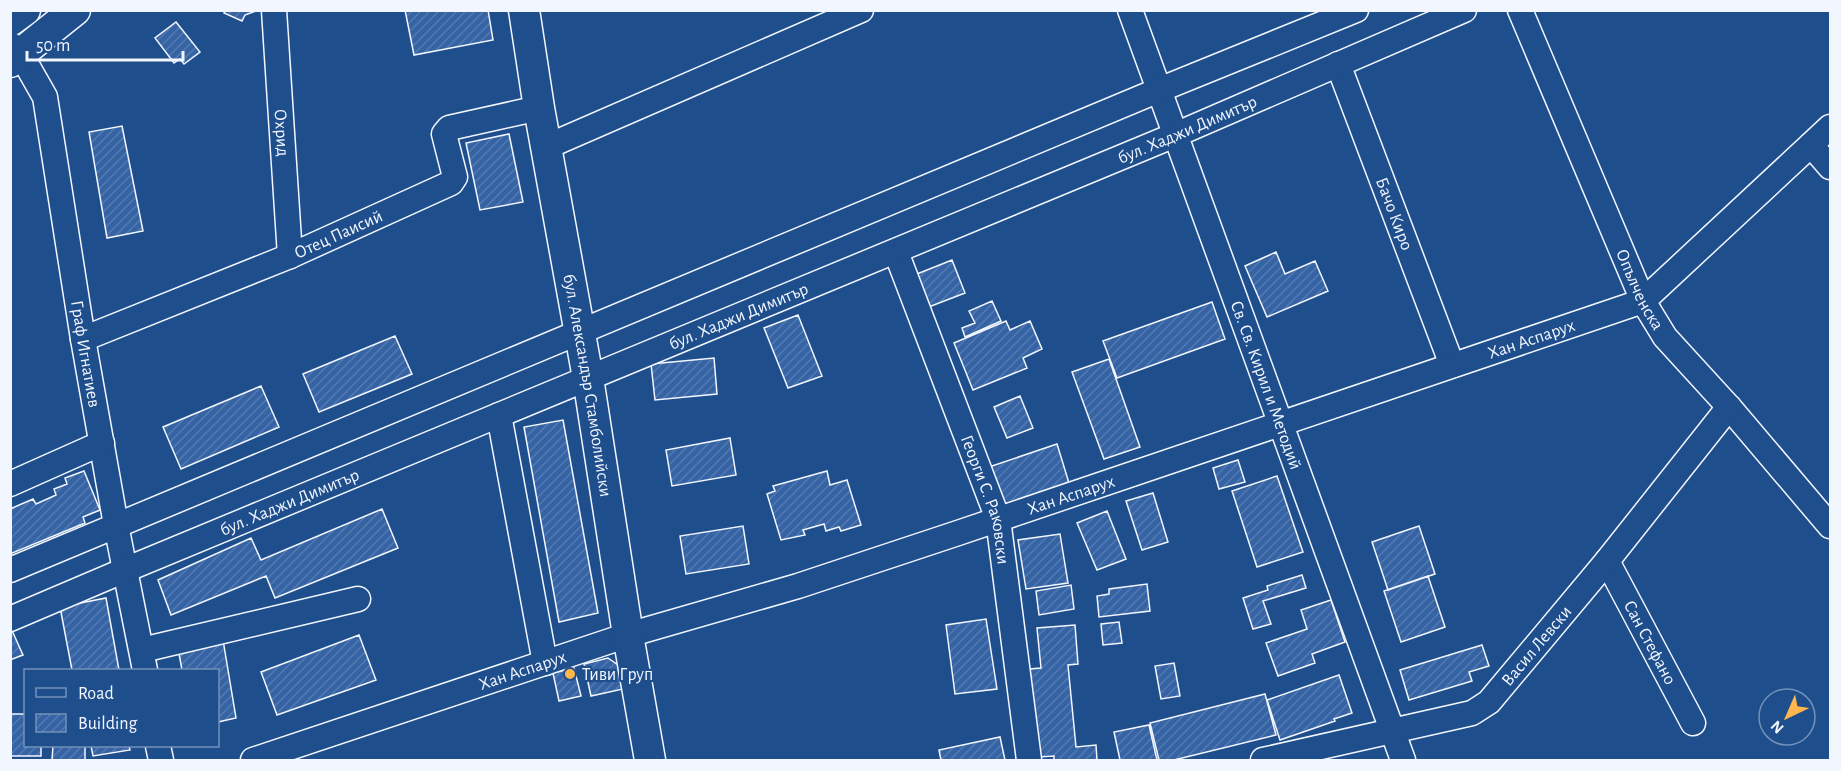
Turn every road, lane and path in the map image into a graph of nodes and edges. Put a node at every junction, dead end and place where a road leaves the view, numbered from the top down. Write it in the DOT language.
graph roads {
  1 [pos="25,10"];
  2 [pos="75,10"];
  3 [pos="274,10"];
  4 [pos="524,10"];
  5 [pos="861,10"];
  6 [pos="1130,10"];
  7 [pos="1356,10"];
  8 [pos="1464,10"];
  9 [pos="1520,10"];
  10 [pos="10,21"];
  11 [pos="14,53"];
  12 [pos="1338,64"];
  13 [pos="1159,90"];
  14 [pos="539,108"];
  15 [pos="1830,127"];
  16 [pos="1175,135"];
  17 [pos="1811,145"];
  18 [pos="546,147"];
  19 [pos="1830,167"];
  20 [pos="896,252"];
  21 [pos="290,256"];
  22 [pos="1643,301"];
  23 [pos="579,331"];
  24 [pos="83,339"];
  25 [pos="1452,365"];
  26 [pos="588,378"];
  27 [pos="1729,407"];
  28 [pos="499,415"];
  29 [pos="1280,423"];
  30 [pos="102,443"];
  31 [pos="10,484"];
  32 [pos="998,519"];
  33 [pos="116,525"];
  34 [pos="1830,526"];
  35 [pos="1607,561"];
  36 [pos="10,570"];
  37 [pos="125,570"];
  38 [pos="358,599"];
  39 [pos="10,619"];
  40 [pos="628,635"];
  41 [pos="143,660"];
  42 [pos="545,663"];
  43 [pos="1693,723"];
  44 [pos="1393,731"];
  45 [pos="253,760"];
  46 [pos="650,760"];
  47 [pos="1029,760"];
  48 [pos="1263,760"];
  49 [pos="1403,760"];
  1 -- 10 [label="main road"];
  2 -- 11 [label="main road"];
  3 -- 21 [label="street, Охрид"];
  4 -- 14 [label="main road, бул. Александър Стамболийски"];
  5 -- 18 [label="street"];
  6 -- 13 [label="street, Св. Св. Кирил и Методий"];
  7 -- 13 [label="street"];
  8 -- 12 [label="street, бул. Хаджи Димитър"];
  9 -- 22 [label="street, Опълченска"];
  11 -- 24 [label="street, Граф Игнатиев"];
  12 -- 16 [label="street, бул. Хаджи Димитър"];
  12 -- 25 [label="street, Бачо Киро"];
  13 -- 16 [label="street, Св. Св. Кирил и Методий"];
  13 -- 23 [label="street"];
  14 -- 18 [label="main road, бул. Александър Стамболийски"];
  14 -- 21 [label="street, Отец Паисий"];
  15 -- 17 [label="street, Хан Аспарух"];
  16 -- 20 [label="street, бул. Хаджи Димитър"];
  16 -- 29 [label="street, Св. Св. Кирил и Методий"];
  17 -- 19 [label="street"];
  17 -- 22 [label="street, Хан Аспарух"];
  18 -- 23 [label="main road, бул. Александър Стамболийски"];
  20 -- 26 [label="street, бул. Хаджи Димитър"];
  20 -- 32 [label="street, Георги С. Раковски"];
  21 -- 24 [label="street, Отец Паисий"];
  22 -- 25 [label="street, Хан Аспарух"];
  22 -- 27 [label="street, Опълченска"];
  23 -- 26 [label="main road, бул. Александър Стамболийски"];
  23 -- 33 [label="street"];
  24 -- 30 [label="street, Граф Игнатиев"];
  25 -- 29 [label="street, Хан Аспарух"];
  26 -- 28 [label="street, бул. Хаджи Димитър"];
  26 -- 40 [label="main road, бул. Александър Стамболийски"];
  27 -- 34 [label="street, Опълченска"];
  27 -- 35 [label="street, Васил Левски"];
  28 -- 37 [label="street, бул. Хаджи Димитър"];
  28 -- 42 [label="street"];
  29 -- 32 [label="street, Хан Аспарух"];
  29 -- 44 [label="street, Св. Св. Кирил и Методий"];
  30 -- 31 [label="street"];
  30 -- 33 [label="street, Граф Игнатиев"];
  32 -- 40 [label="street, Хан Аспарух"];
  32 -- 47 [label="street, Георги С. Раковски"];
  33 -- 36 [label="street"];
  33 -- 37 [label="street, Граф Игнатиев"];
  35 -- 43 [label="street, Сан Стефано"];
  35 -- 44 [label="street, Васил Левски"];
  37 -- 39 [label="street, бул. Хаджи Димитър"];
  37 -- 41 [label="street, Граф Игнатиев"];
  38 -- 41 [label="street"];
  40 -- 42 [label="street, Хан Аспарух"];
  40 -- 46 [label="main road, бул. Александър Стамболийски"];
  42 -- 45 [label="street, Хан Аспарух"];
  44 -- 48 [label="street, Васил Левски"];
  44 -- 49 [label="street, Св. Св. Кирил и Методий"];
}
